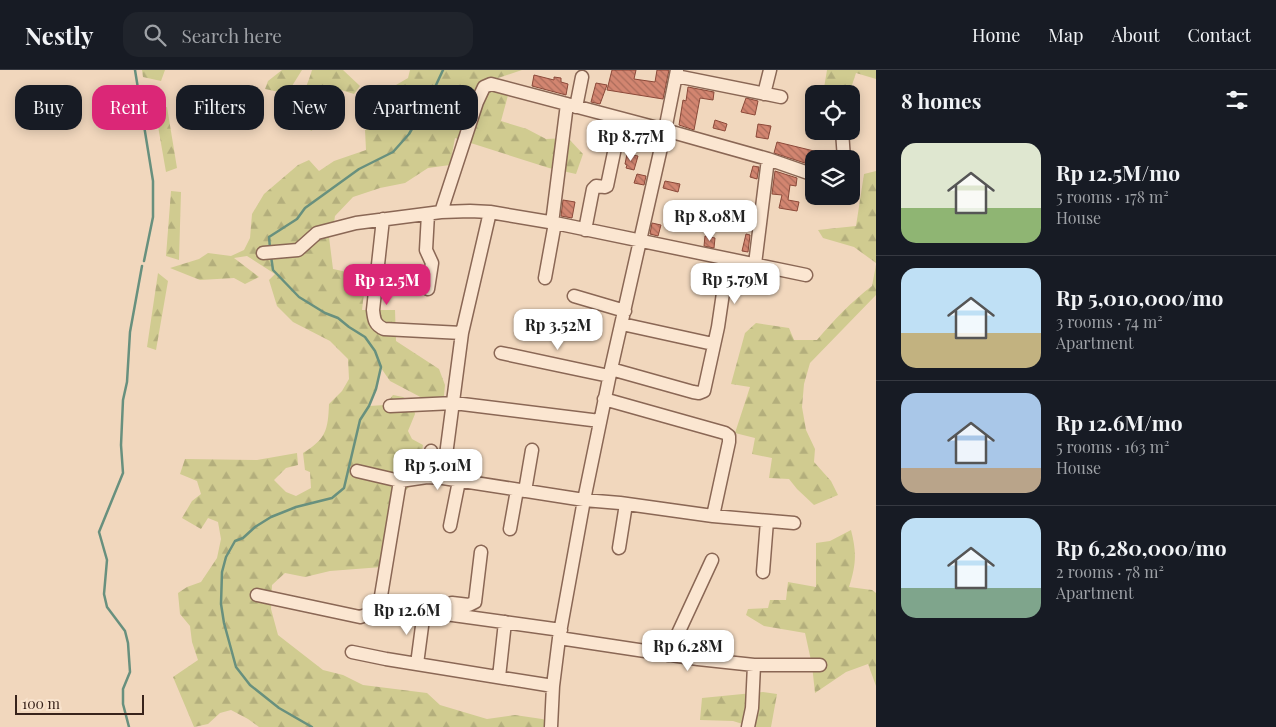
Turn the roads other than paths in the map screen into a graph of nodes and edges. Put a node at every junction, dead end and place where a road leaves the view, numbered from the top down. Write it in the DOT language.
graph roads {
  1 [pos="770,70"];
  2 [pos="677,73"];
  3 [pos="582,77"];
  4 [pos="764,94"];
  5 [pos="781,97"];
  6 [pos="572,106"];
  7 [pos="621,119"];
  8 [pos="666,130"];
  9 [pos="768,159"];
  10 [pos="805,171"];
  11 [pos="490,212"];
  12 [pos="435,213"];
  13 [pos="383,220"];
  14 [pos="554,223"];
  15 [pos="585,230"];
  16 [pos="641,240"];
  17 [pos="263,253"];
  18 [pos="728,259"];
  19 [pos="754,264"];
  20 [pos="806,275"];
  21 [pos="546,278"];
  22 [pos="428,289"];
  23 [pos="574,296"];
  24 [pos="625,311"];
  25 [pos="622,324"];
  26 [pos="462,333"];
  27 [pos="713,344"];
  28 [pos="501,353"];
  29 [pos="610,373"];
  30 [pos="604,399"];
  31 [pos="454,403"];
  32 [pos="390,406"];
  33 [pos="600,422"];
  34 [pos="532,450"];
  35 [pos="431,451"];
  36 [pos="358,471"];
  37 [pos="427,477"];
  38 [pos="443,478"];
  39 [pos="400,481"];
  40 [pos="459,481"];
  41 [pos="521,490"];
  42 [pos="584,500"];
  43 [pos="626,504"];
  44 [pos="713,516"];
  45 [pos="767,521"];
  46 [pos="794,523"];
  47 [pos="450,526"];
  48 [pos="510,529"];
  49 [pos="619,548"];
  50 [pos="481,552"];
  51 [pos="712,560"];
  52 [pos="763,572"];
  53 [pos="257,595"];
  54 [pos="379,608"];
  55 [pos="424,611"];
  56 [pos="449,614"];
  57 [pos="505,622"];
  58 [pos="560,634"];
  59 [pos="352,652"];
  60 [pos="668,655"];
  61 [pos="417,664"];
  62 [pos="754,665"];
  63 [pos="820,665"];
  64 [pos="499,677"];
  65 [pos="552,686"];
  66 [pos="551,727"];
  67 [pos="748,727"];
  1 -- 4 [label="street"];
  2 -- 4 [label="street"];
  2 -- 8 [label="street"];
  3 -- 6 [label="street"];
  4 -- 5 [label="street"];
  6 -- 7 [label="street"];
  6 -- 12 [label="street"];
  6 -- 14 [label="street"];
  7 -- 8 [label="street"];
  7 -- 15 [label="street"];
  8 -- 9 [label="street"];
  8 -- 16 [label="street"];
  9 -- 10 [label="street"];
  9 -- 19 [label="street"];
  11 -- 12 [label="street"];
  11 -- 14 [label="street"];
  11 -- 26 [label="street"];
  12 -- 13 [label="street"];
  12 -- 22 [label="street"];
  13 -- 17 [label="street"];
  13 -- 26 [label="street"];
  14 -- 15 [label="street"];
  14 -- 21 [label="street"];
  15 -- 16 [label="street"];
  16 -- 18 [label="street"];
  16 -- 24 [label="street"];
  18 -- 19 [label="street"];
  18 -- 27 [label="street"];
  19 -- 20 [label="street"];
  23 -- 24 [label="street"];
  24 -- 25 [label="street"];
  25 -- 27 [label="street"];
  25 -- 29 [label="street"];
  26 -- 31 [label="street"];
  27 -- 29 [label="street"];
  28 -- 29 [label="street"];
  29 -- 30 [label="street"];
  30 -- 33 [label="street"];
  30 -- 44 [label="street"];
  31 -- 32 [label="street"];
  31 -- 33 [label="street"];
  31 -- 38 [label="street"];
  33 -- 42 [label="street"];
  34 -- 41 [label="street"];
  35 -- 37 [label="street"];
  36 -- 39 [label="street"];
  37 -- 38 [label="street"];
  37 -- 39 [label="street"];
  38 -- 40 [label="street"];
  39 -- 54 [label="street"];
  40 -- 41 [label="street"];
  40 -- 47 [label="street"];
  41 -- 42 [label="street"];
  41 -- 48 [label="street"];
  42 -- 43 [label="street"];
  42 -- 58 [label="street"];
  43 -- 44 [label="street"];
  43 -- 49 [label="street"];
  44 -- 45 [label="street"];
  45 -- 46 [label="street"];
  45 -- 52 [label="street"];
  50 -- 56 [label="street"];
  51 -- 60 [label="street"];
  53 -- 54 [label="street"];
  54 -- 55 [label="street"];
  55 -- 56 [label="street"];
  55 -- 61 [label="street"];
  56 -- 57 [label="street"];
  57 -- 58 [label="street"];
  57 -- 64 [label="street"];
  58 -- 60 [label="street"];
  58 -- 65 [label="street"];
  59 -- 61 [label="street"];
  60 -- 62 [label="street"];
  61 -- 64 [label="street"];
  62 -- 63 [label="street"];
  62 -- 67 [label="street"];
  64 -- 65 [label="street"];
  65 -- 66 [label="street"];
}
